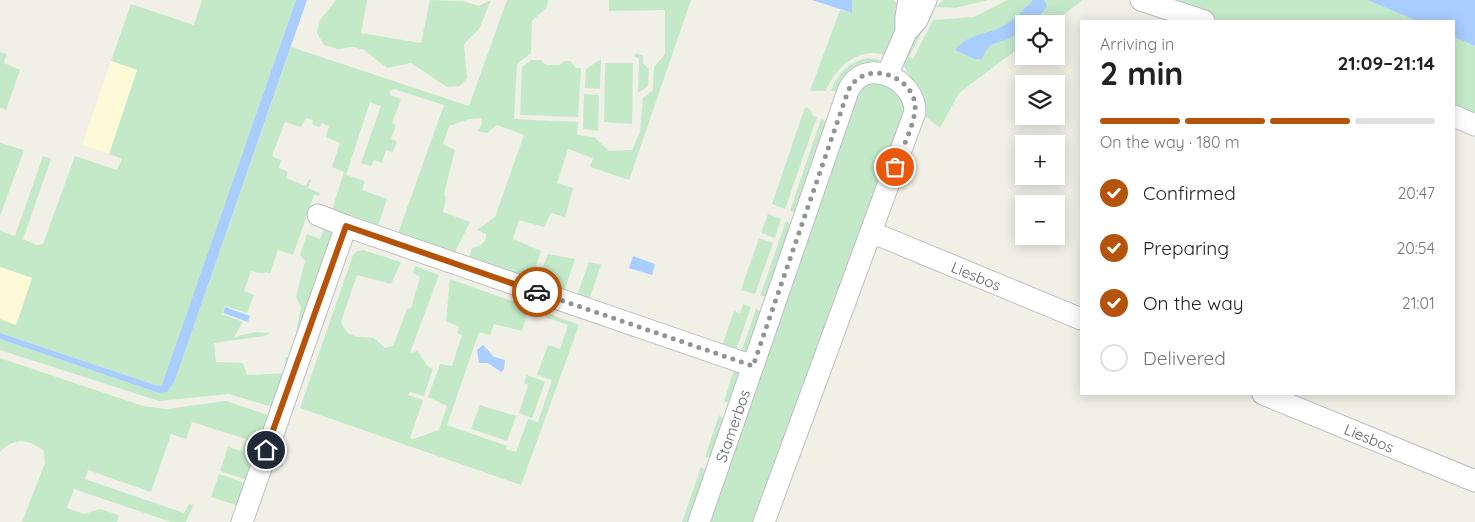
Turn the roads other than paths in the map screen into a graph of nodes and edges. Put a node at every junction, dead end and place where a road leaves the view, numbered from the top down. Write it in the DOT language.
graph roads {
  1 [pos="909,0"];
  2 [pos="926,0"];
  3 [pos="1141,0"];
  4 [pos="1201,20"];
  5 [pos="906,32"];
  6 [pos="887,75"];
  7 [pos="1455,116"];
  8 [pos="1475,125"];
  9 [pos="318,215"];
  10 [pos="346,226"];
  11 [pos="871,232"];
  12 [pos="1080,319"];
  13 [pos="753,366"];
  14 [pos="1265,395"];
  15 [pos="1475,481"];
  16 [pos="242,522"];
  17 [pos="699,522"];
  18 [pos="764,522"];
  1 -- 5 [label="street"];
  2 -- 5 [label="street"];
  3 -- 4 [label="street"];
  5 -- 6 [label="street"];
  6 -- 11 [label="street"];
  6 -- 13 [label="street, Stamerbos"];
  7 -- 8 [label="street"];
  9 -- 10 [label="street"];
  10 -- 13 [label="street"];
  10 -- 16 [label="street"];
  11 -- 12 [label="street, Liesbos"];
  11 -- 18 [label="street"];
  13 -- 17 [label="street, Stamerbos"];
  14 -- 15 [label="street, Liesbos"];
}
